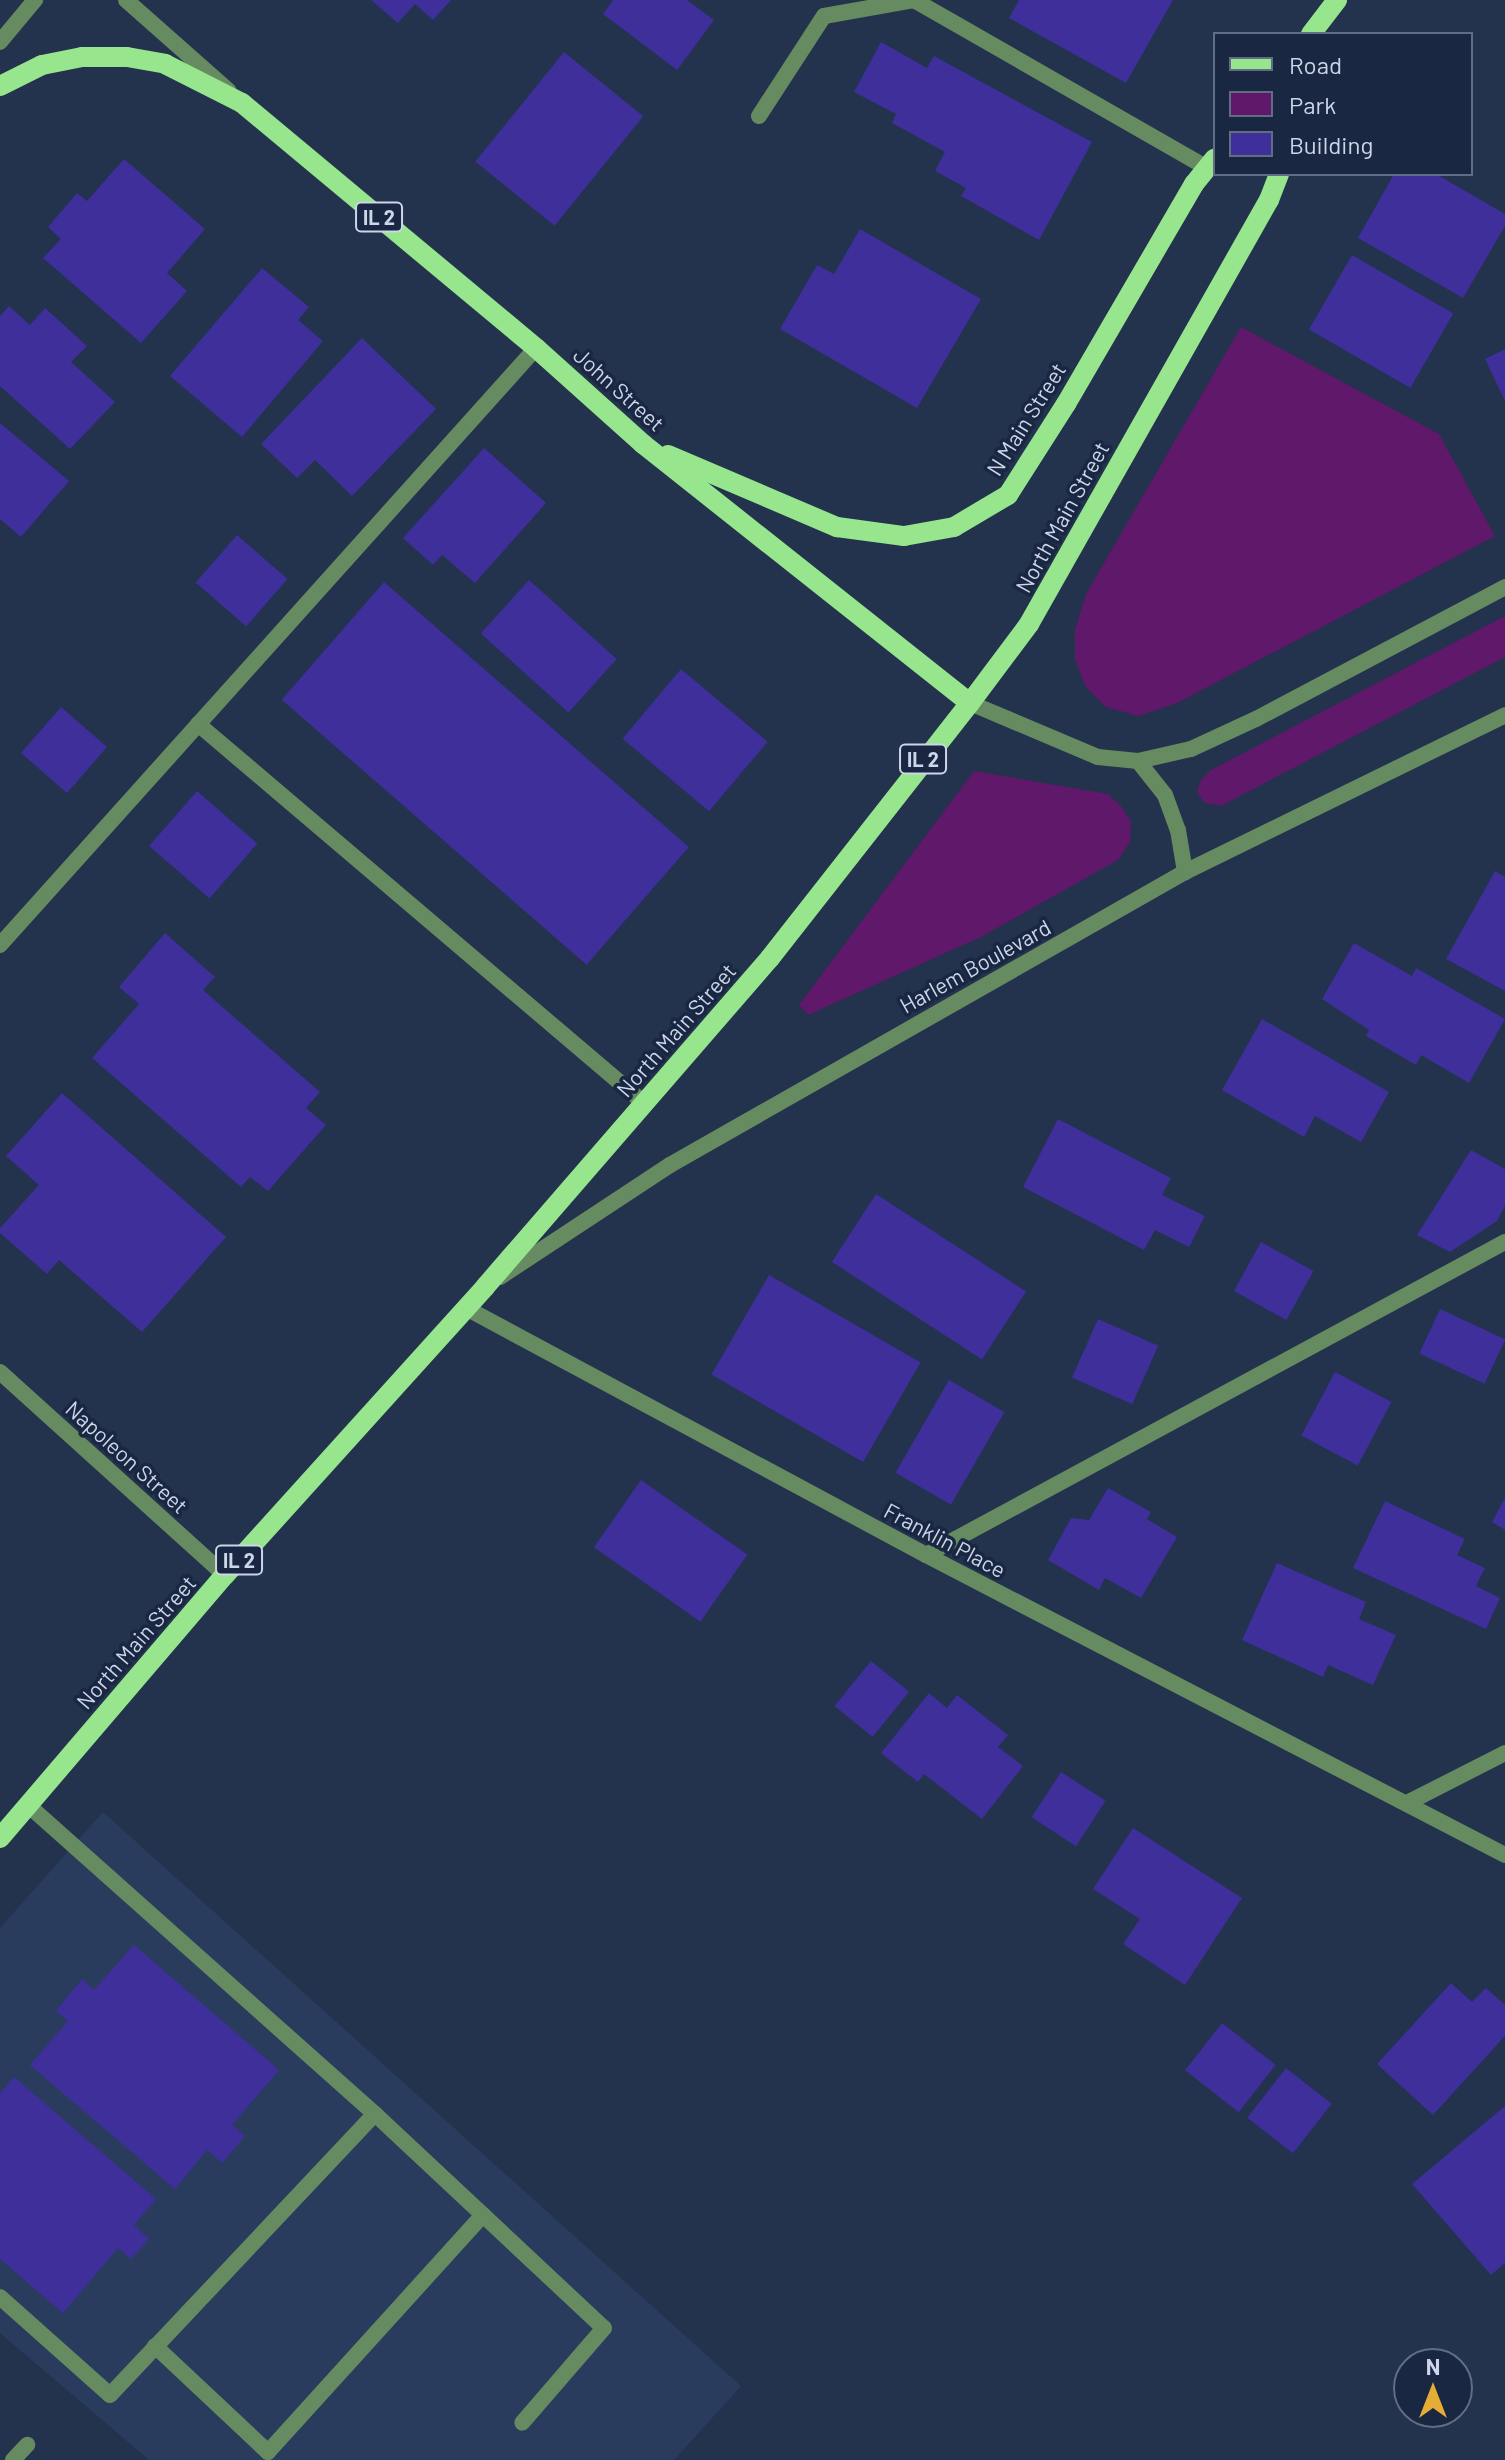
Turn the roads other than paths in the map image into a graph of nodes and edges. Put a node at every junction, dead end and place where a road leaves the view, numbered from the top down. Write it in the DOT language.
graph roads {
  1 [pos="35,0"];
  2 [pos="126,0"];
  3 [pos="914,0"];
  4 [pos="1337,0"];
  5 [pos="1344,0"];
  6 [pos="1313,32"];
  7 [pos="1332,32"];
  8 [pos="0,42"];
  9 [pos="0,86"];
  10 [pos="242,103"];
  11 [pos="759,116"];
  12 [pos="1211,163"];
  13 [pos="1278,176"];
  14 [pos="536,348"];
  15 [pos="643,444"];
  16 [pos="1505,587"];
  17 [pos="970,703"];
  18 [pos="1505,715"];
  19 [pos="198,724"];
  20 [pos="1138,761"];
  21 [pos="1185,872"];
  22 [pos="0,945"];
  23 [pos="644,1103"];
  24 [pos="1505,1242"];
  25 [pos="485,1287"];
  26 [pos="466,1308"];
  27 [pos="0,1372"];
  28 [pos="926,1555"];
  29 [pos="225,1575"];
  30 [pos="1505,1753"];
  31 [pos="1407,1803"];
  32 [pos="28,1805"];
  33 [pos="0,1838"];
  34 [pos="1505,1855"];
  35 [pos="375,2114"];
  36 [pos="483,2215"];
  37 [pos="0,2297"];
  38 [pos="155,2346"];
  39 [pos="522,2423"];
  40 [pos="27,2445"];
  41 [pos="13,2460"];
  1 -- 8 [label="street"];
  2 -- 10 [label="street, John Street"];
  3 -- 11 [label="street"];
  3 -- 12 [label="street"];
  4 -- 6 [label="main road"];
  5 -- 7 [label="main road"];
  9 -- 10 [label="main road, John Street / IL 2"];
  10 -- 14 [label="main road, John Street / IL 2"];
  12 -- 15 [label="main road, N Main Street / IL 2"];
  13 -- 17 [label="main road, North Main Street / IL 2"];
  14 -- 15 [label="main road, John Street / IL 2"];
  14 -- 19 [label="street"];
  15 -- 17 [label="main road, John Street"];
  16 -- 20 [label="street"];
  17 -- 20 [label="street"];
  17 -- 23 [label="main road, North Main Street / IL 2"];
  18 -- 21 [label="street, Harlem Boulevard"];
  19 -- 22 [label="street"];
  19 -- 23 [label="street"];
  20 -- 21 [label="street"];
  21 -- 25 [label="street, Harlem Boulevard"];
  23 -- 25 [label="main road, North Main Street / IL 2"];
  24 -- 28 [label="street"];
  25 -- 26 [label="main road, North Main Street / IL 2"];
  26 -- 28 [label="street, Franklin Place"];
  26 -- 29 [label="main road, North Main Street / IL 2"];
  27 -- 29 [label="street, Napoleon Street"];
  28 -- 31 [label="street, Franklin Place"];
  29 -- 32 [label="main road, North Main Street / IL 2"];
  30 -- 31 [label="street"];
  31 -- 34 [label="street, Franklin Place"];
  32 -- 33 [label="main road, North Main Street / IL 2"];
  32 -- 35 [label="street"];
  35 -- 36 [label="street"];
  35 -- 38 [label="street"];
  36 -- 38 [label="street"];
  36 -- 39 [label="street"];
  37 -- 38 [label="street"];
  40 -- 41 [label="street"];
}
